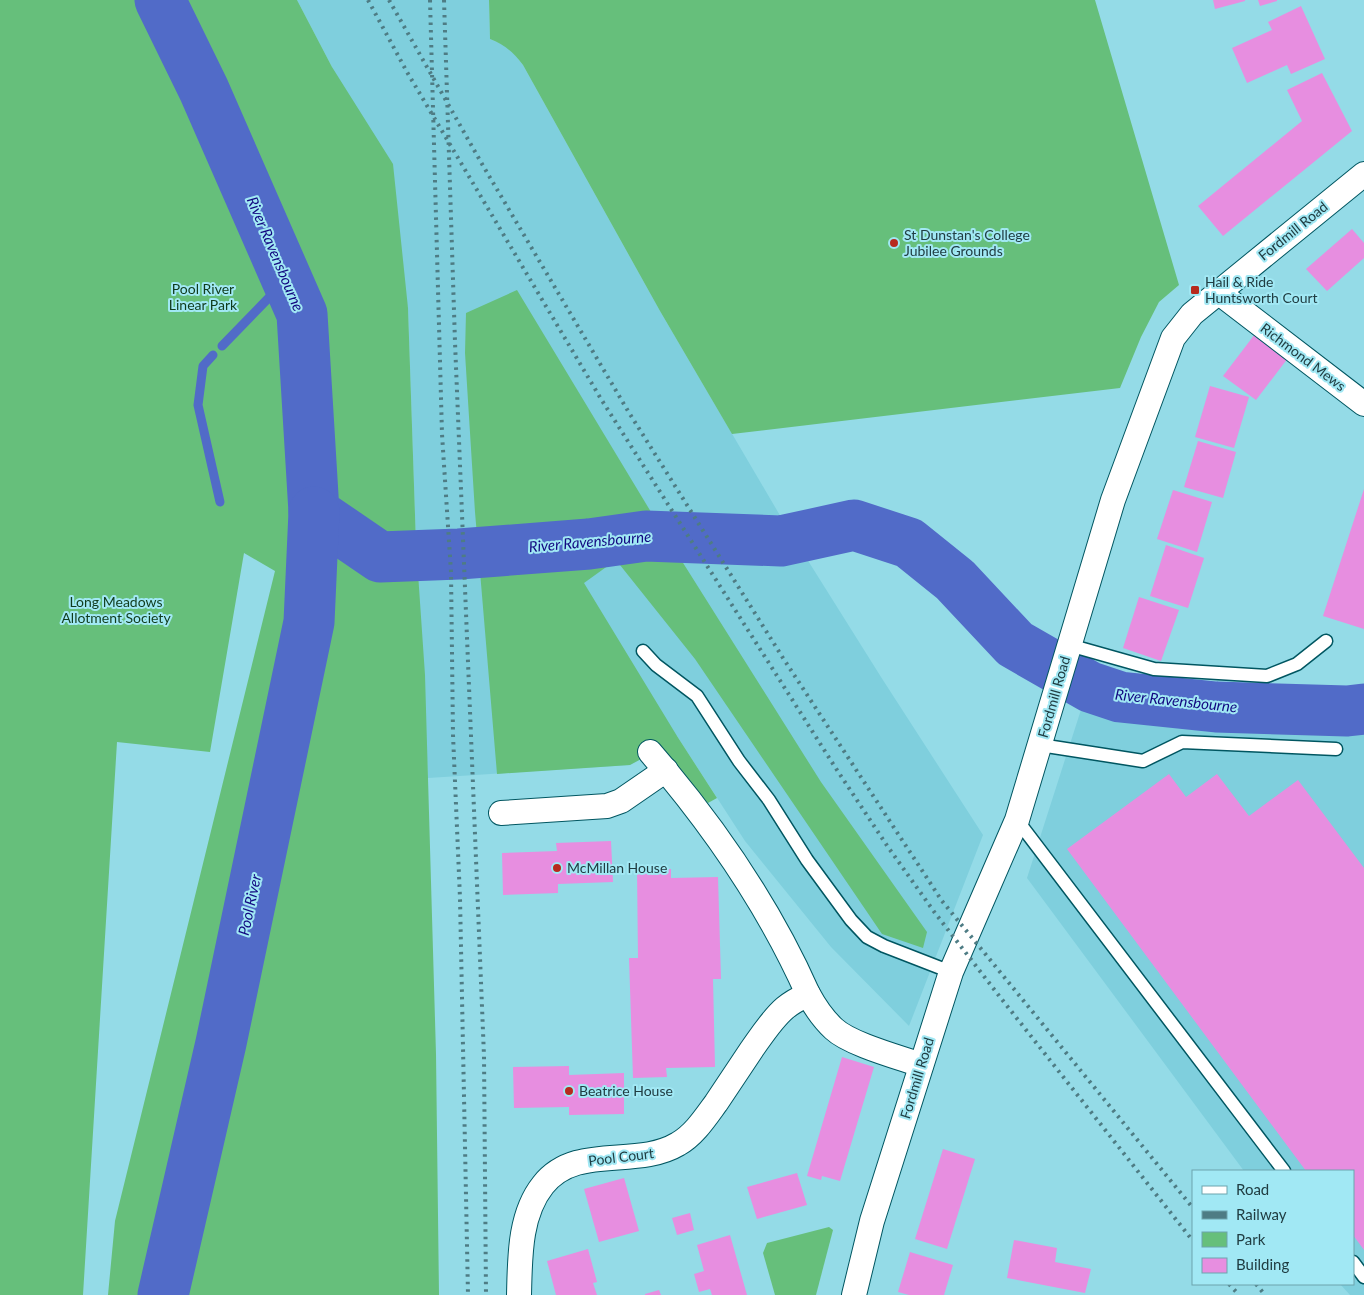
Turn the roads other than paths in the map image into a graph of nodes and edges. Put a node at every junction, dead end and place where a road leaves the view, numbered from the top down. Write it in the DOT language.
graph roads {
  1 [pos="1364,174"];
  2 [pos="1218,292"];
  3 [pos="1364,404"];
  4 [pos="1326,641"];
  5 [pos="1069,645"];
  6 [pos="644,651"];
  7 [pos="1040,744"];
  8 [pos="1336,750"];
  9 [pos="650,752"];
  10 [pos="666,770"];
  11 [pos="500,813"];
  12 [pos="1017,820"];
  13 [pos="951,972"];
  14 [pos="808,994"];
  15 [pos="921,1065"];
  16 [pos="1283,1170"];
  17 [pos="1354,1263"];
  18 [pos="1364,1277"];
  19 [pos="519,1295"];
  20 [pos="854,1295"];
  1 -- 2 [label="street, Fordmill Road"];
  2 -- 3 [label="street, Richmond Mews"];
  2 -- 5 [label="street, Fordmill Road"];
  4 -- 5 [label="lane"];
  5 -- 7 [label="street, Fordmill Road"];
  6 -- 13 [label="lane"];
  7 -- 8 [label="lane"];
  7 -- 12 [label="street, Fordmill Road"];
  9 -- 10 [label="street"];
  10 -- 11 [label="street"];
  10 -- 14 [label="street"];
  12 -- 13 [label="street, Fordmill Road"];
  12 -- 16 [label="lane"];
  13 -- 15 [label="street, Fordmill Road"];
  14 -- 15 [label="street"];
  14 -- 19 [label="street, Pool Court"];
  15 -- 20 [label="street, Fordmill Road"];
  17 -- 18 [label="lane"];
}
